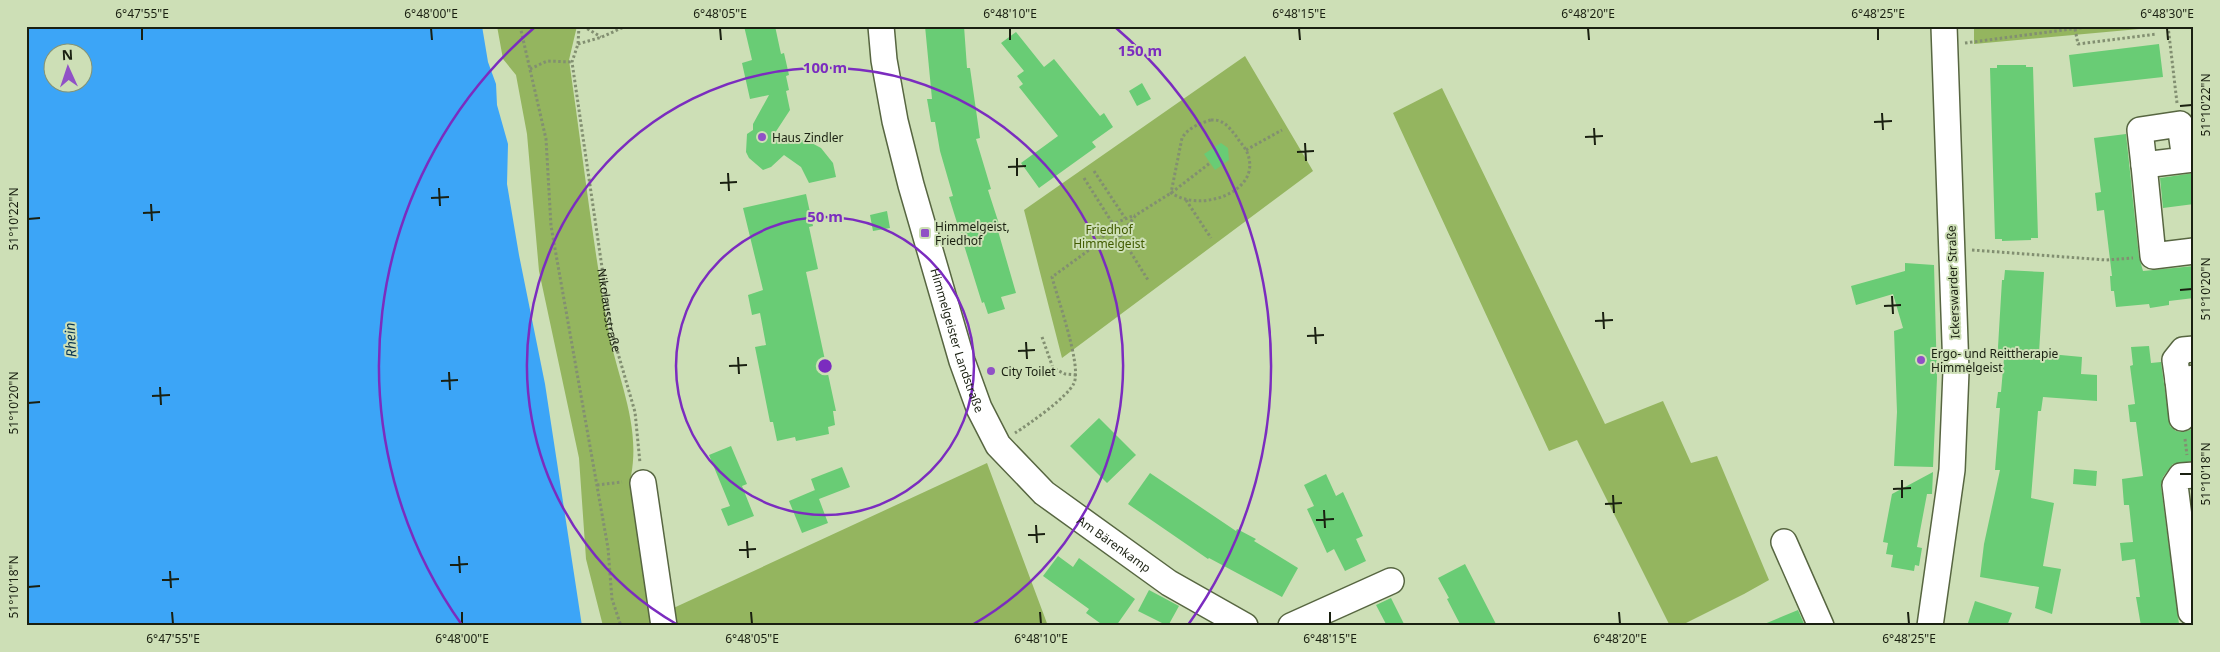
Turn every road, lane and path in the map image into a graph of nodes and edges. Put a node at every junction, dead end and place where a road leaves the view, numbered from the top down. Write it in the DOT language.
graph roads {
  1 [pos="520,26"];
  2 [pos="581,26"];
  3 [pos="626,26"];
  4 [pos="881,26"];
  5 [pos="2094,26"];
  6 [pos="2168,26"];
  7 [pos="2075,28"];
  8 [pos="2157,34"];
  9 [pos="1944,36"];
  10 [pos="602,37"];
  11 [pos="578,44"];
  12 [pos="572,62"];
  13 [pos="530,69"];
  14 [pos="2180,124"];
  15 [pos="1282,130"];
  16 [pos="1246,150"];
  17 [pos="2189,160"];
  18 [pos="1210,163"];
  19 [pos="2144,165"];
  20 [pos="1094,171"];
  21 [pos="1084,178"];
  22 [pos="1170,193"];
  23 [pos="1185,199"];
  24 [pos="1136,215"];
  25 [pos="1124,218"];
  26 [pos="1113,224"];
  27 [pos="1120,235"];
  28 [pos="1211,238"];
  29 [pos="1096,245"];
  30 [pos="1952,251"];
  31 [pos="2194,251"];
  32 [pos="2153,256"];
  33 [pos="1148,280"];
  34 [pos="1042,337"];
  35 [pos="2194,349"];
  36 [pos="1076,375"];
  37 [pos="2186,380"];
  38 [pos="2182,418"];
  39 [pos="998,445"];
  40 [pos="2192,475"];
  41 [pos="636,482"];
  42 [pos="597,485"];
  43 [pos="1784,542"];
  44 [pos="1391,581"];
  45 [pos="2191,588"];
  46 [pos="621,626"];
  47 [pos="664,626"];
  48 [pos="1245,626"];
  49 [pos="1291,626"];
  50 [pos="1821,626"];
  51 [pos="1930,626"];
  1 -- 13 [label="path"];
  2 -- 10 [label="path"];
  2 -- 11 [label="path, Nikolausstraße"];
  3 -- 10 [label="path"];
  4 -- 39 [label="street, Himmelgeister Landstraße"];
  5 -- 7 [label="path"];
  6 -- 14 [label="path"];
  7 -- 8 [label="path"];
  7 -- 9 [label="path"];
  9 -- 30 [label="street, Ickerswarder Straße"];
  10 -- 11 [label="path"];
  11 -- 12 [label="path, Nikolausstraße"];
  12 -- 13 [label="path"];
  12 -- 41 [label="path, Nikolausstraße"];
  13 -- 42 [label="path"];
  14 -- 17 [label="street"];
  14 -- 19 [label="street"];
  15 -- 16 [label="path"];
  16 -- 22 [label="path"];
  16 -- 23 [label="path"];
  17 -- 19 [label="street"];
  18 -- 22 [label="path"];
  19 -- 32 [label="street"];
  20 -- 25 [label="path"];
  21 -- 26 [label="path"];
  22 -- 23 [label="path"];
  22 -- 24 [label="path"];
  23 -- 28 [label="path"];
  24 -- 25 [label="path"];
  24 -- 27 [label="path"];
  25 -- 26 [label="path"];
  26 -- 29 [label="path"];
  27 -- 29 [label="path"];
  27 -- 33 [label="path"];
  29 -- 36 [label="path"];
  30 -- 32 [label="path"];
  30 -- 51 [label="street, Ickerswarder Straße"];
  31 -- 32 [label="street"];
  34 -- 36 [label="path"];
  35 -- 37 [label="street"];
  36 -- 39 [label="path"];
  37 -- 38 [label="street"];
  38 -- 40 [label="path"];
  39 -- 48 [label="street, Am Bärenkamp"];
  40 -- 45 [label="street"];
  41 -- 42 [label="path"];
  41 -- 47 [label="street"];
  42 -- 46 [label="path"];
  43 -- 50 [label="street"];
  44 -- 49 [label="street"];
}
